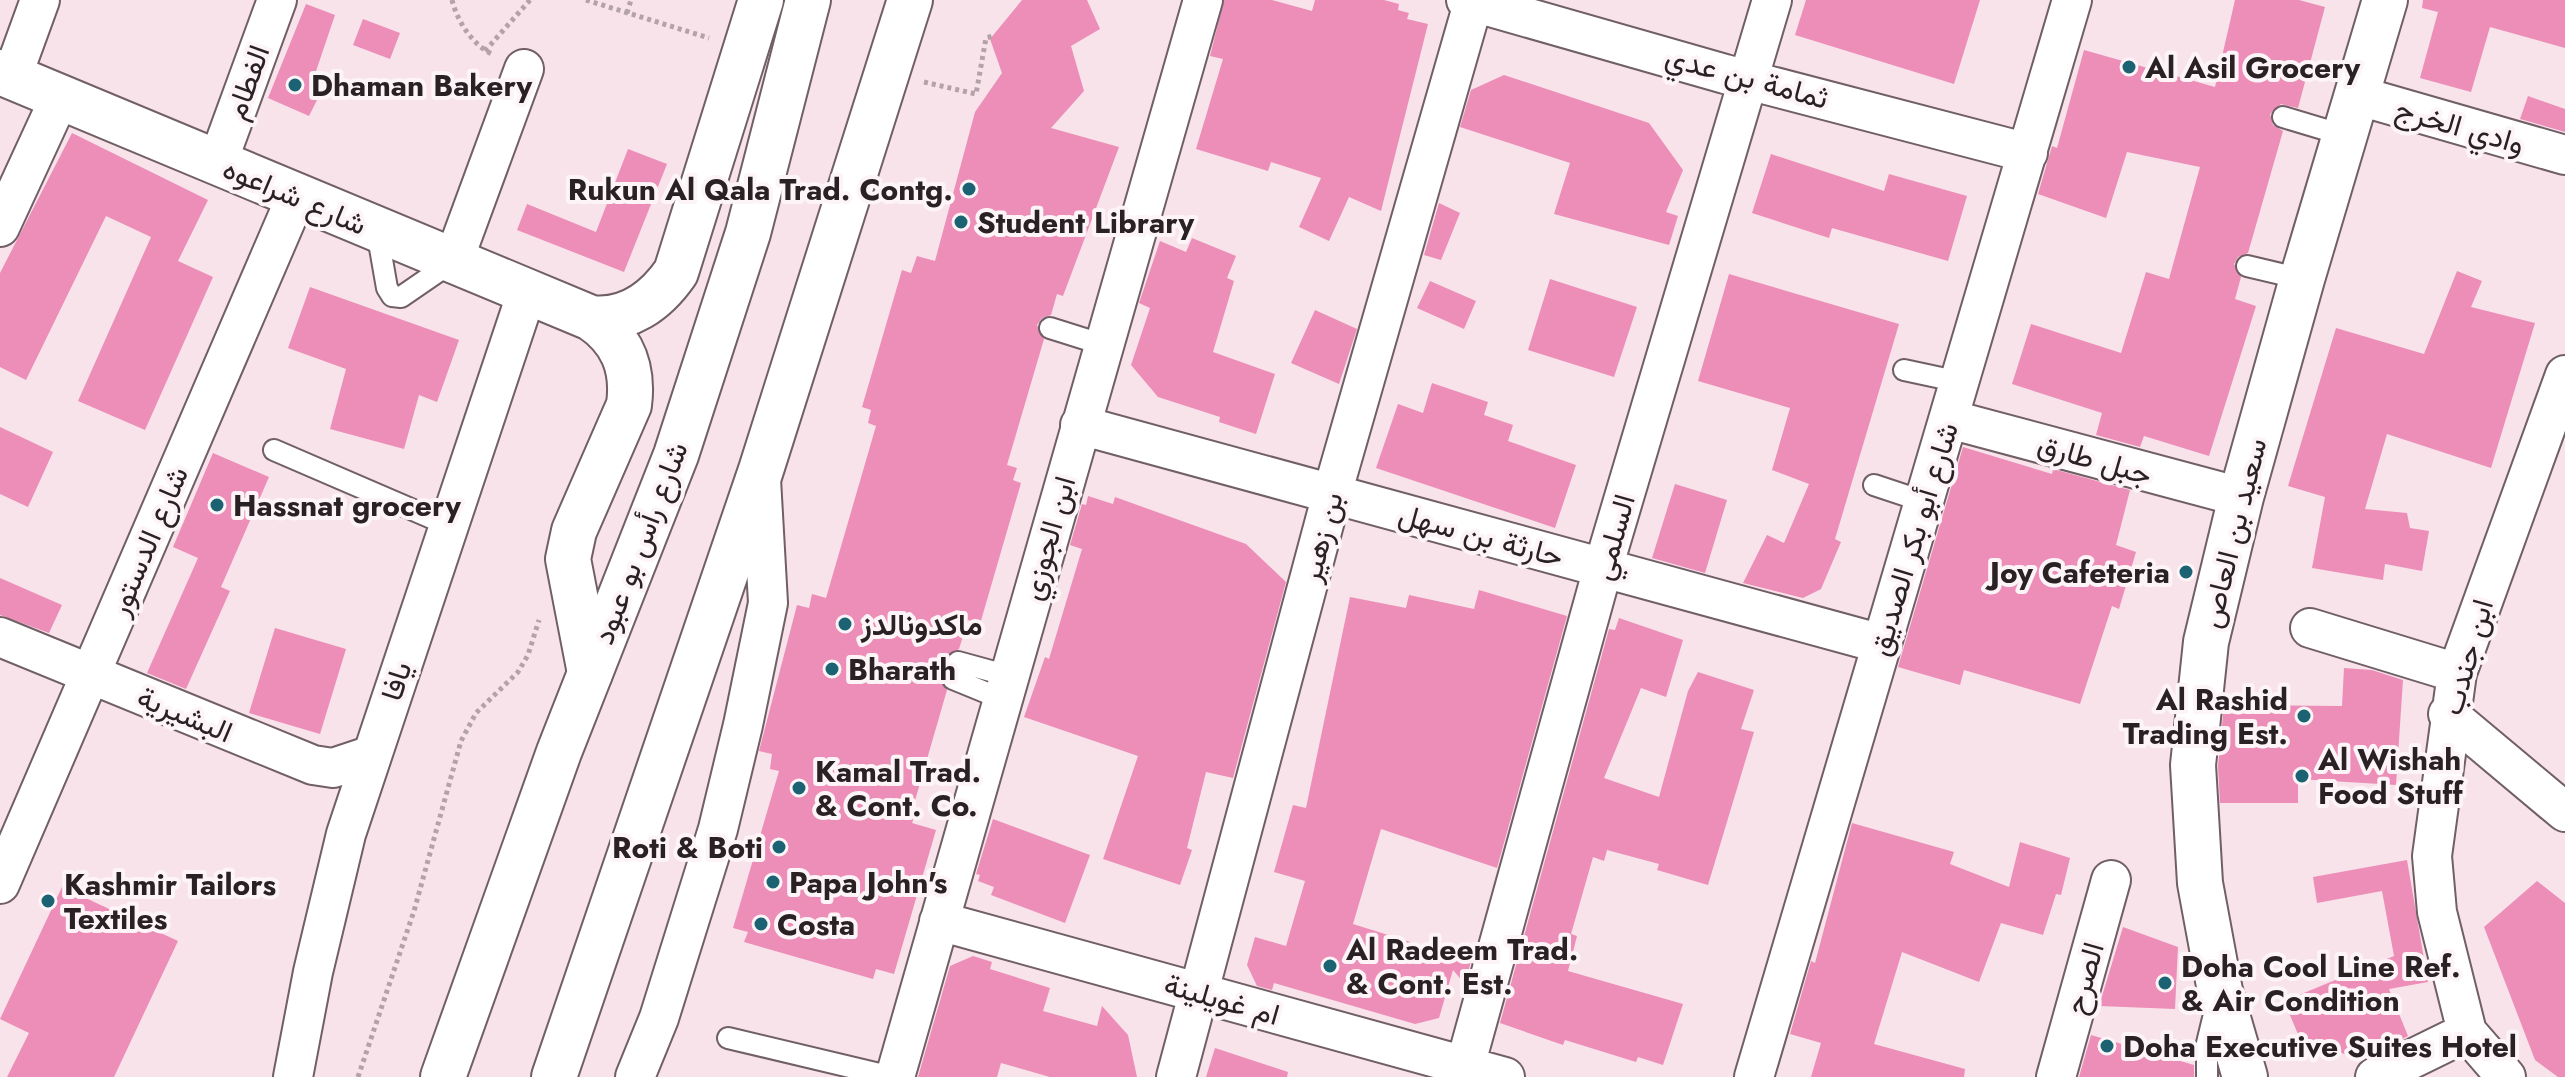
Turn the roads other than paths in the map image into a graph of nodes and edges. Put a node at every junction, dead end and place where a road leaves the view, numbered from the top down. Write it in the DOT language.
graph roads {
  1 [pos="40,0"];
  2 [pos="277,0"];
  3 [pos="761,0"];
  4 [pos="808,0"];
  5 [pos="910,0"];
  6 [pos="1203,0"];
  7 [pos="1772,0"];
  8 [pos="2072,0"];
  9 [pos="2385,0"];
  10 [pos="1471,1"];
  11 [pos="524,69"];
  12 [pos="6,74"];
  13 [pos="1748,77"];
  14 [pos="60,97"];
  15 [pos="2349,115"];
  16 [pos="2283,117"];
  17 [pos="2028,153"];
  18 [pos="2565,155"];
  19 [pos="217,164"];
  20 [pos="296,197"];
  21 [pos="0,227"];
  22 [pos="453,262"];
  23 [pos="2247,266"];
  24 [pos="676,272"];
  25 [pos="2302,279"];
  26 [pos="527,292"];
  27 [pos="591,318"];
  28 [pos="1050,328"];
  29 [pos="1104,345"];
  30 [pos="1904,370"];
  31 [pos="2565,375"];
  32 [pos="1960,382"];
  33 [pos="629,405"];
  34 [pos="1949,419"];
  35 [pos="1080,425"];
  36 [pos="274,450"];
  37 [pos="761,470"];
  38 [pos="1874,485"];
  39 [pos="1332,494"];
  40 [pos="2241,497"];
  41 [pos="1925,502"];
  42 [pos="448,525"];
  43 [pos="1603,568"];
  44 [pos="2310,628"];
  45 [pos="0,637"];
  46 [pos="1882,644"];
  47 [pos="955,670"];
  48 [pos="590,673"];
  49 [pos="2457,673"];
  50 [pos="91,674"];
  51 [pos="1006,688"];
  52 [pos="2448,714"];
  53 [pos="372,755"];
  54 [pos="2565,812"];
  55 [pos="2111,880"];
  56 [pos="0,884"];
  57 [pos="939,921"];
  58 [pos="2220,991"];
  59 [pos="1200,993"];
  60 [pos="2467,1032"];
  61 [pos="728,1038"];
  62 [pos="647,1068"];
  63 [pos="1464,1072"];
  64 [pos="293,1077"];
  65 [pos="443,1077"];
  66 [pos="554,1077"];
  67 [pos="894,1077"];
  68 [pos="1176,1077"];
  69 [pos="1505,1077"];
  70 [pos="1754,1077"];
  71 [pos="2056,1077"];
  72 [pos="2207,1077"];
  73 [pos="2245,1077"];
  74 [pos="2375,1077"];
  75 [pos="2506,1077"];
  1 -- 12 [label="street"];
  2 -- 19 [label="street, الفطام"];
  3 -- 24 [label="street"];
  4 -- 48 [label="street, شارع رأس بو عبود"];
  5 -- 37 [label="street"];
  6 -- 29 [label="street, ابن الجوزي"];
  7 -- 13 [label="street, السلمي"];
  8 -- 17 [label="street, شارع أبو بكر الصديق"];
  9 -- 15 [label="street, سعيد بن العاص"];
  10 -- 13 [label="street, ثمامة بن عدي"];
  10 -- 39 [label="street, بن زهير"];
  11 -- 22 [label="street"];
  12 -- 14 [label="street, شارع شراعوه"];
  13 -- 17 [label="street, ثمامة بن عدي"];
  13 -- 43 [label="street, السلمي"];
  14 -- 19 [label="street, شارع شراعوه"];
  14 -- 21 [label="street"];
  15 -- 16 [label="lane"];
  15 -- 18 [label="street, وادي الخرج"];
  15 -- 25 [label="street, سعيد بن العاص"];
  17 -- 32 [label="street, شارع أبو بكر الصديق"];
  19 -- 20 [label="street, شارع شراعوه"];
  20 -- 22 [label="street, شارع شراعوه"];
  20 -- 50 [label="street, شارع الدستور"];
  22 -- 26 [label="street, شارع شراعوه"];
  23 -- 25 [label="lane"];
  24 -- 27 [label="street"];
  24 -- 33 [label="street"];
  25 -- 40 [label="street, سعيد بن العاص"];
  26 -- 27 [label="street, شارع شراعوه"];
  26 -- 42 [label="street, يافا"];
  27 -- 33 [label="street, شارع شراعوه"];
  28 -- 29 [label="lane"];
  29 -- 35 [label="street, ابن الجوزي"];
  30 -- 32 [label="lane"];
  31 -- 49 [label="street, ابن جندب"];
  32 -- 34 [label="street, شارع أبو بكر الصديق"];
  33 -- 48 [label="street, شارع شراعوه"];
  34 -- 40 [label="street, جبل طارق"];
  34 -- 41 [label="street, شارع أبو بكر الصديق"];
  35 -- 39 [label="street, حارثة بن سهل"];
  35 -- 51 [label="street, ابن الجوزي"];
  36 -- 42 [label="lane"];
  37 -- 62 [label="street"];
  37 -- 66 [label="street"];
  38 -- 41 [label="lane"];
  39 -- 43 [label="street, حارثة بن سهل"];
  39 -- 59 [label="street, بن زهير"];
  40 -- 58 [label="street, سعيد بن العاص"];
  41 -- 46 [label="street, شارع أبو بكر الصديق"];
  42 -- 53 [label="street, يافا"];
  43 -- 46 [label="street, حارثة بن سهل"];
  43 -- 63 [label="street, السلمي"];
  44 -- 49 [label="street"];
  45 -- 50 [label="street, البشيرية"];
  46 -- 70 [label="street, شارع أبو بكر الصديق"];
  47 -- 51 [label="lane"];
  48 -- 65 [label="street, شارع رأس بو عبود"];
  49 -- 52 [label="street, ابن جندب"];
  50 -- 53 [label="street, البشيرية"];
  50 -- 56 [label="street, شارع الدستور"];
  51 -- 57 [label="street, ابن الجوزي"];
  52 -- 54 [label="street"];
  52 -- 60 [label="street, ابن جندب"];
  53 -- 64 [label="street, يافا"];
  55 -- 71 [label="street, الصرح"];
  57 -- 59 [label="street, ام غويلينة"];
  57 -- 67 [label="street, ابن الجوزي"];
  58 -- 72 [label="lane"];
  58 -- 73 [label="street, سعيد بن العاص"];
  59 -- 63 [label="street, ام غويلينة"];
  59 -- 68 [label="street, بن زهير"];
  60 -- 74 [label="street"];
  60 -- 75 [label="street, ابن جندب"];
  61 -- 67 [label="lane"];
  63 -- 69 [label="street, ام غويلينة"];
}
